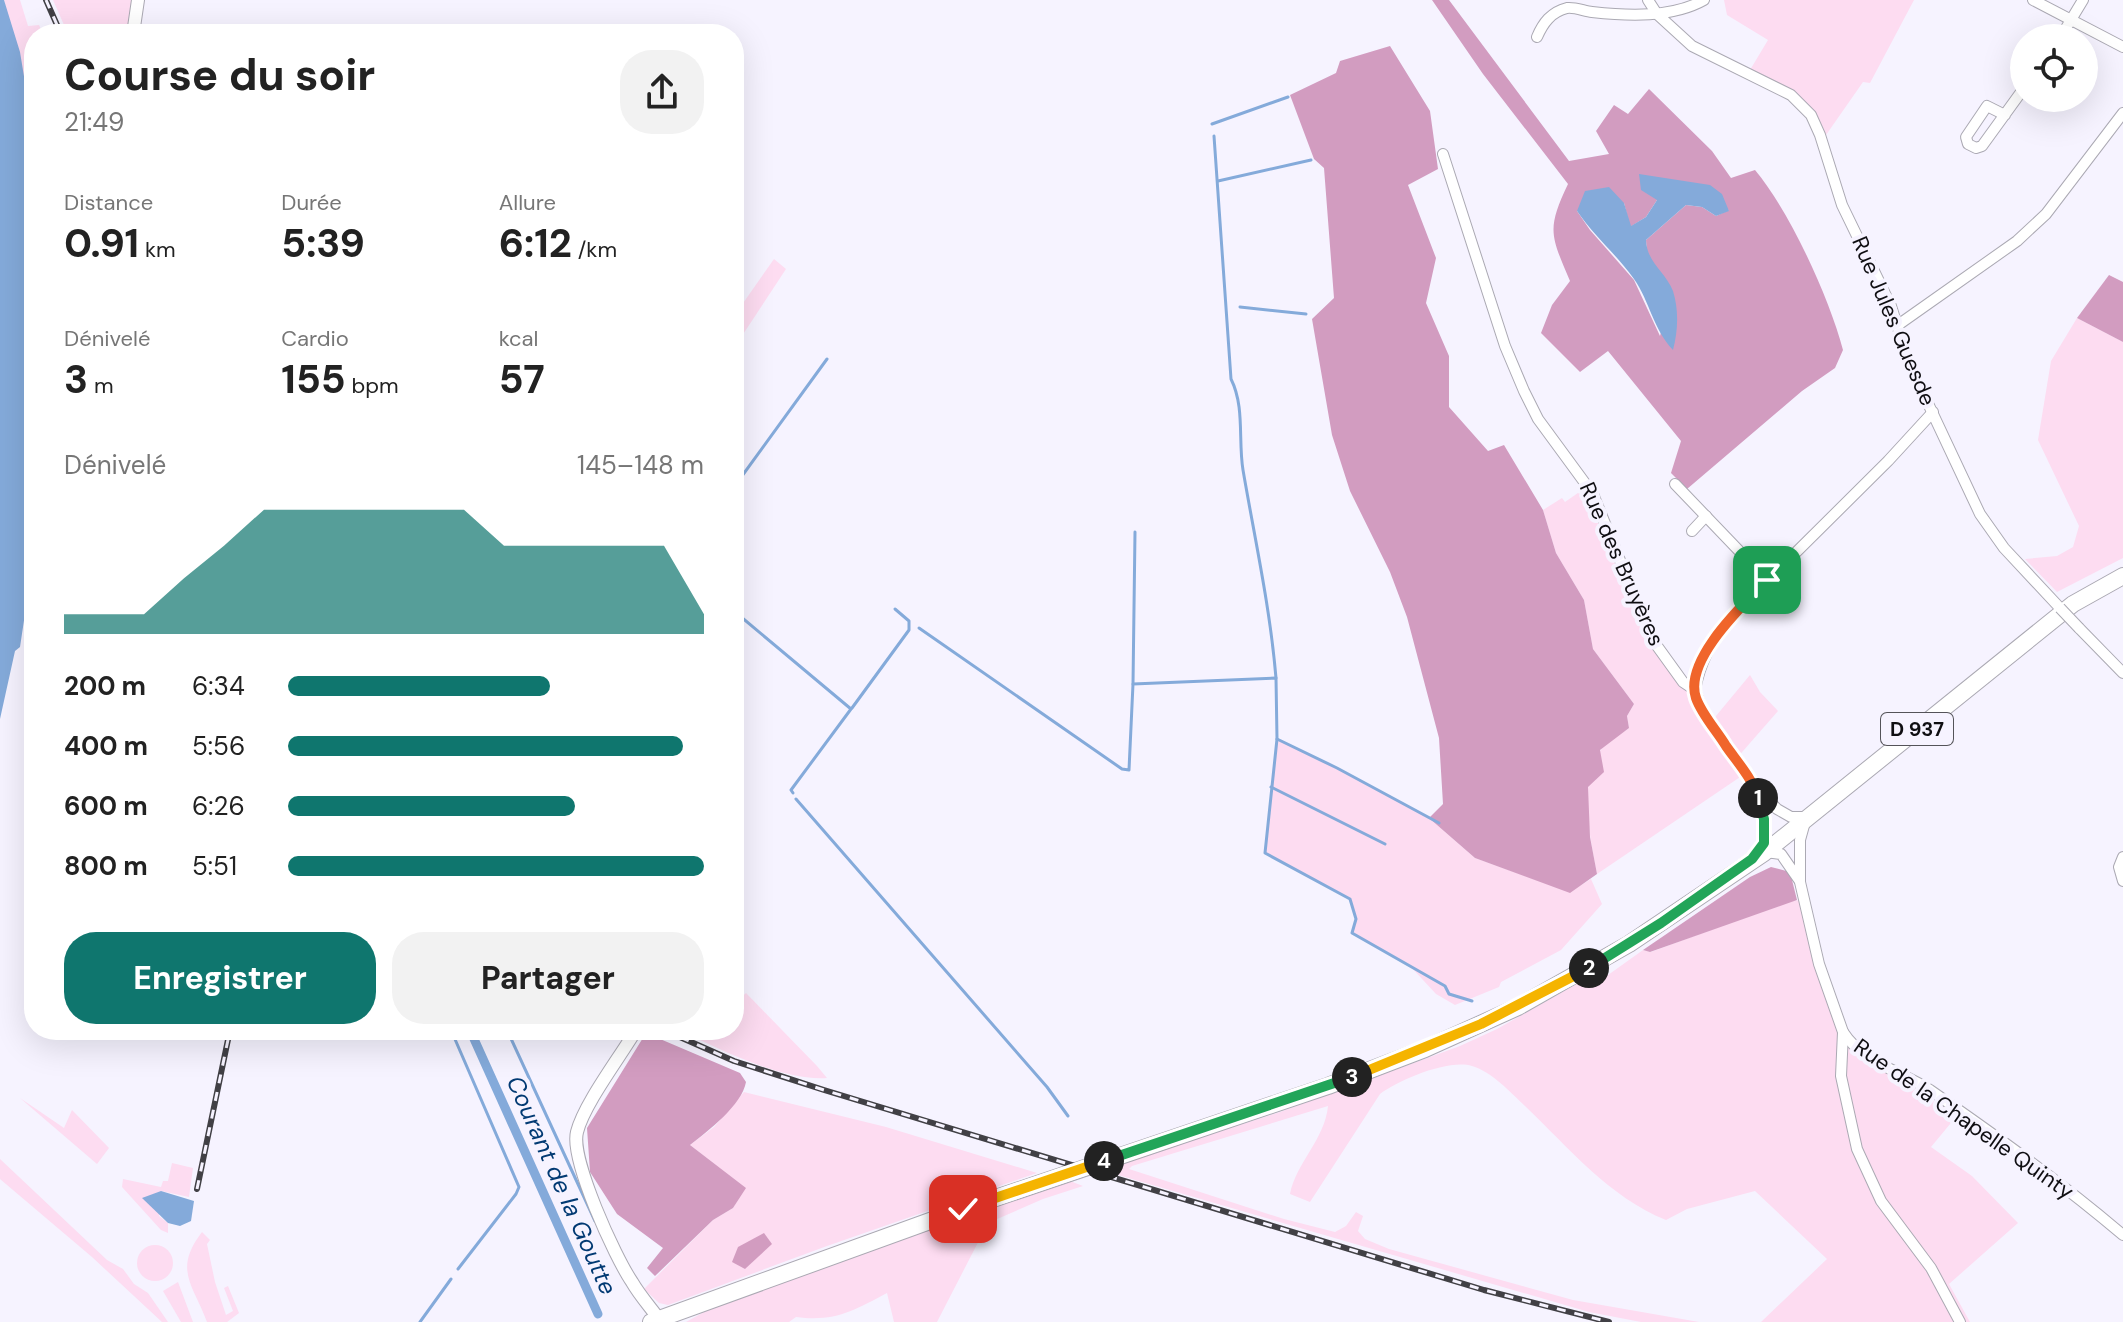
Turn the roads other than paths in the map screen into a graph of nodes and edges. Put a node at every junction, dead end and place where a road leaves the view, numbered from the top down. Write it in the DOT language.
graph roads {
  1 [pos="138,0"];
  2 [pos="1648,0"];
  3 [pos="1704,0"];
  4 [pos="2033,0"];
  5 [pos="2083,0"];
  6 [pos="1657,14"];
  7 [pos="2072,22"];
  8 [pos="134,24"];
  9 [pos="1537,37"];
  10 [pos="2123,47"];
  11 [pos="2010,108"];
  12 [pos="2123,113"];
  13 [pos="2005,115"];
  14 [pos="1443,154"];
  15 [pos="1898,325"];
  16 [pos="1933,412"];
  17 [pos="1675,484"];
  18 [pos="1706,516"];
  19 [pos="1692,531"];
  20 [pos="2123,576"];
  21 [pos="1767,580"];
  22 [pos="2123,587"];
  23 [pos="2015,649"];
  24 [pos="2123,673"];
  25 [pos="1695,690"];
  26 [pos="1753,783"];
  27 [pos="1804,819"];
  28 [pos="1759,854"];
  29 [pos="2123,857"];
  30 [pos="2123,881"];
  31 [pos="1800,882"];
  32 [pos="1843,1032"];
  33 [pos="630,1040"];
  34 [pos="2123,1235"];
  35 [pos="658,1321"];
  36 [pos="1960,1322"];
  1 -- 8 [label="street"];
  2 -- 6 [label="street, Rue Jules Guesde"];
  3 -- 6 [label="street"];
  4 -- 7 [label="street"];
  5 -- 7 [label="street"];
  6 -- 9 [label="street"];
  6 -- 15 [label="street, Rue Jules Guesde"];
  7 -- 10 [label="street"];
  11 -- 13 [label="street"];
  12 -- 15 [label="street"];
  14 -- 25 [label="street, Rue des Bruyères"];
  15 -- 16 [label="street, Rue Jules Guesde"];
  16 -- 21 [label="street"];
  16 -- 24 [label="street, Rue Jules Guesde, bridge"];
  17 -- 18 [label="street"];
  18 -- 19 [label="street"];
  18 -- 21 [label="street"];
  20 -- 23 [label="main road, D 937"];
  21 -- 25 [label="street"];
  22 -- 23 [label="main road, D 937"];
  23 -- 27 [label="main road, D 937"];
  25 -- 26 [label="street, Rue des Bruyères"];
  26 -- 27 [label="street, Rue des Bruyères"];
  26 -- 28 [label="street, Rue des Bruyères"];
  27 -- 28 [label="main road, D 937"];
  27 -- 31 [label="street"];
  28 -- 31 [label="street"];
  28 -- 35 [label="main road, D 937"];
  29 -- 30 [label="street"];
  31 -- 32 [label="street"];
  32 -- 34 [label="street, Rue de la Chapelle Quinty"];
  32 -- 36 [label="street"];
  33 -- 35 [label="street"];
}
